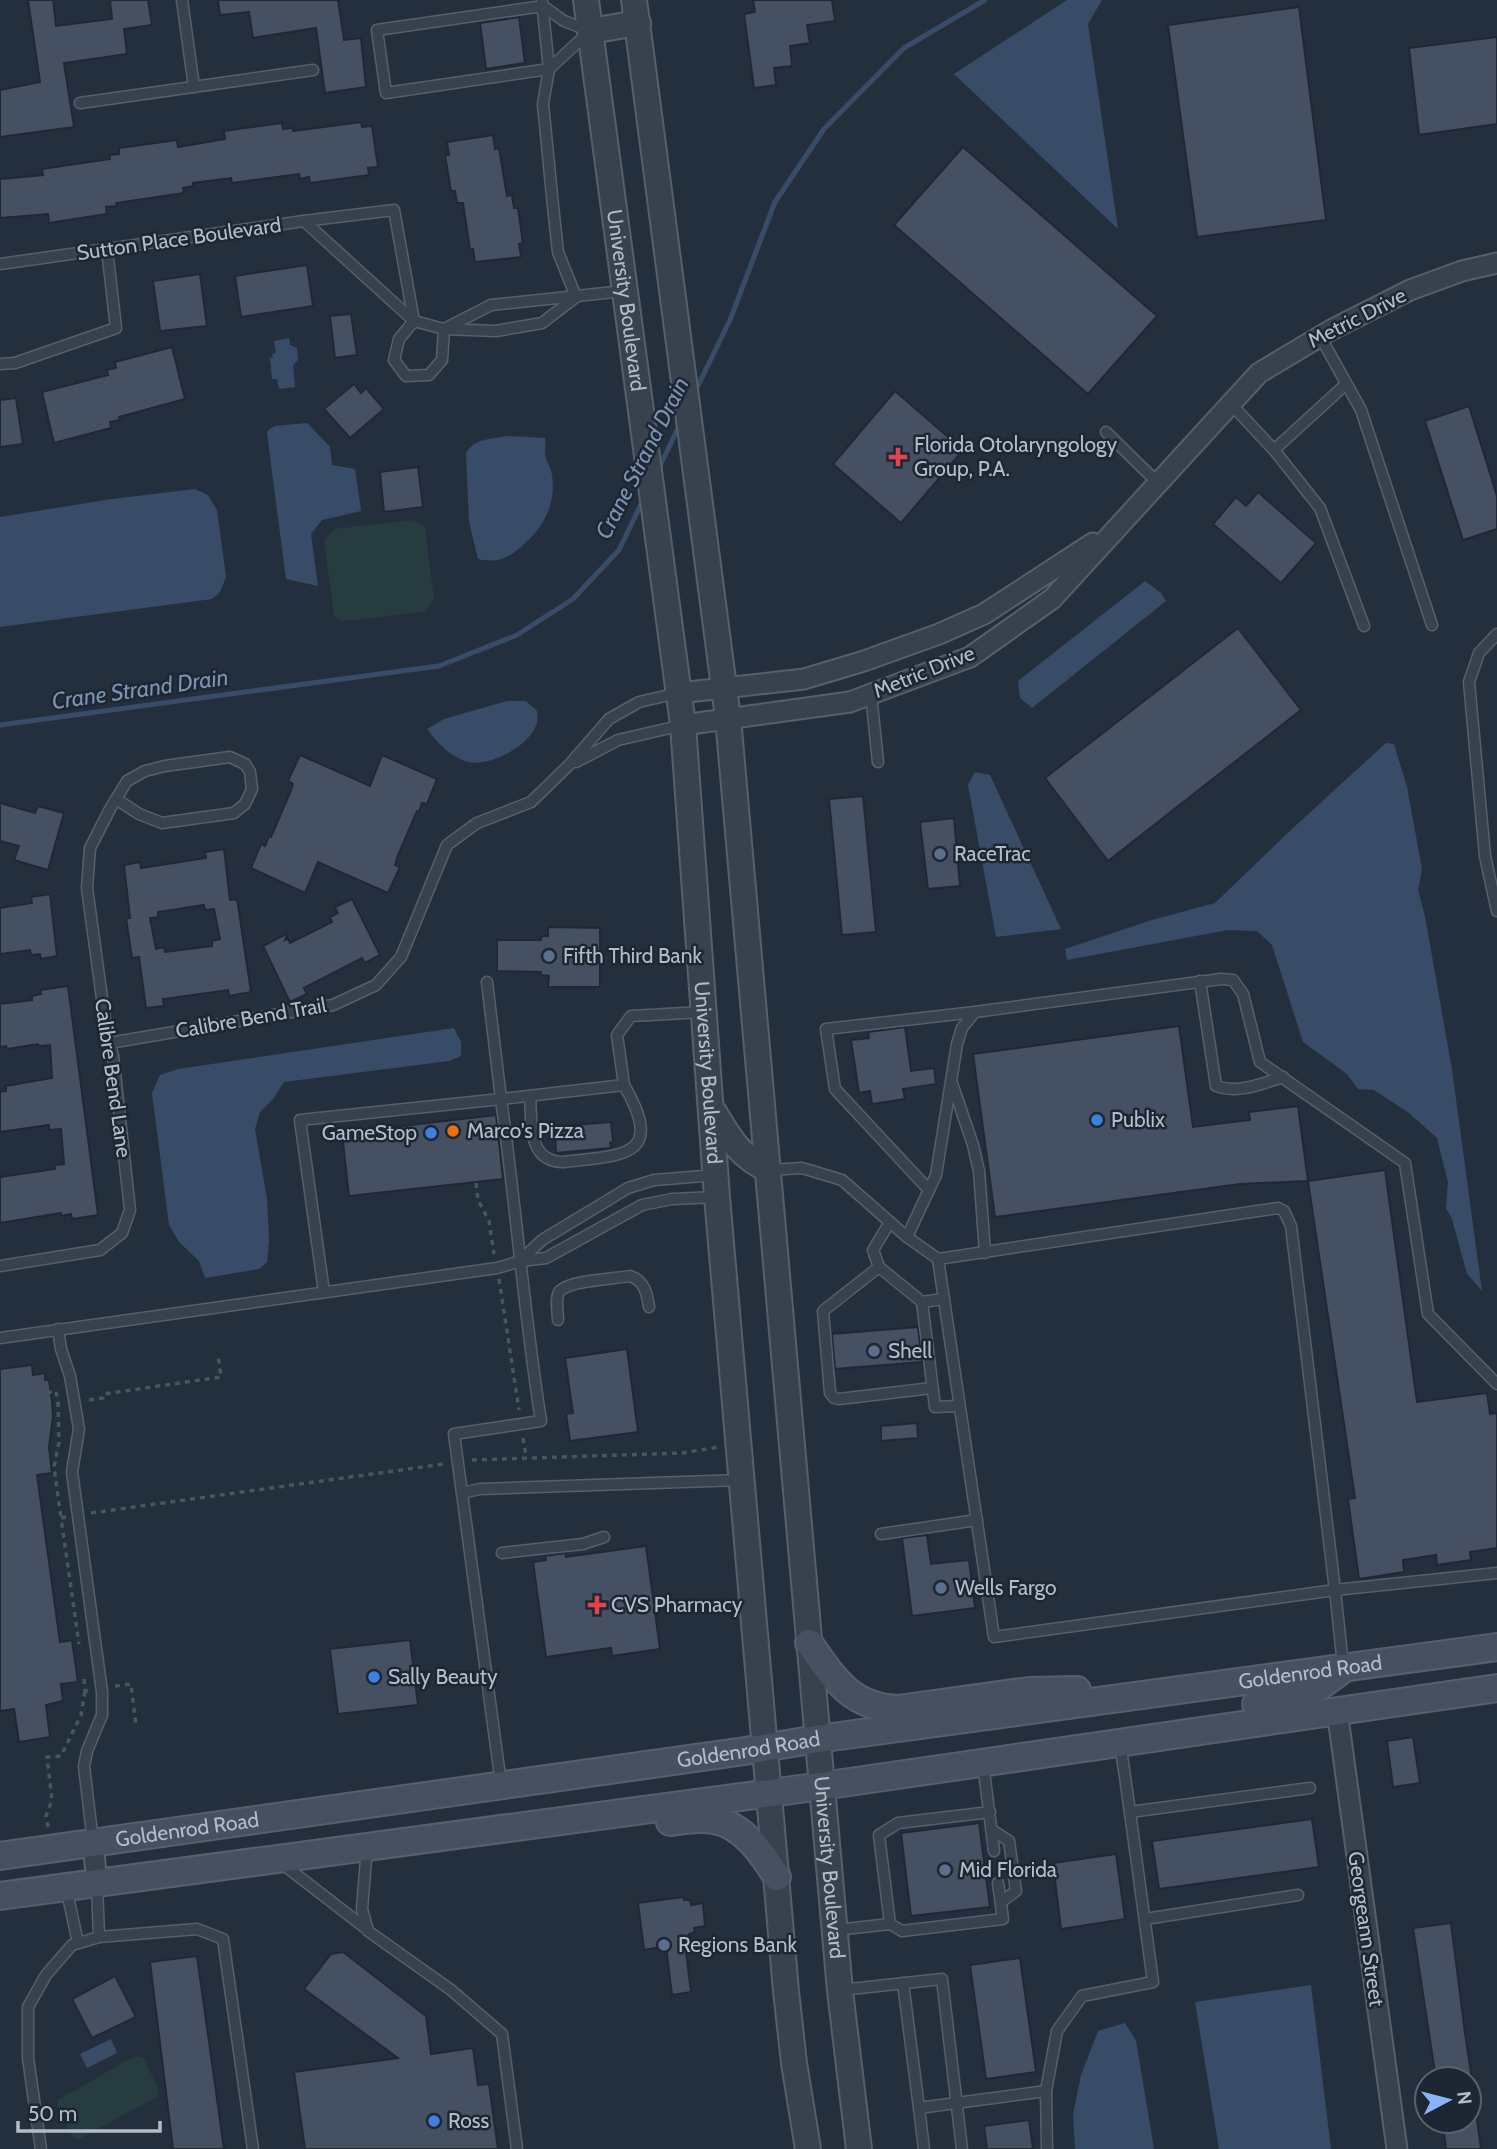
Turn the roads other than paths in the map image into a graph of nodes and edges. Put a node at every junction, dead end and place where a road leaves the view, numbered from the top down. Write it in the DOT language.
graph roads {
  1 [pos="182,0"];
  2 [pos="586,0"];
  3 [pos="543,3"];
  4 [pos="636,12"];
  5 [pos="590,31"];
  6 [pos="549,69"];
  7 [pos="313,70"];
  8 [pos="194,87"];
  9 [pos="80,103"];
  10 [pos="304,221"];
  11 [pos="107,249"];
  12 [pos="1497,263"];
  13 [pos="0,264"];
  14 [pos="624,291"];
  15 [pos="576,297"];
  16 [pos="414,321"];
  17 [pos="444,329"];
  18 [pos="1320,336"];
  19 [pos="0,364"];
  20 [pos="1346,384"];
  21 [pos="1230,403"];
  22 [pos="1106,432"];
  23 [pos="1274,450"];
  24 [pos="1158,483"];
  25 [pos="1120,525"];
  26 [pos="1432,625"];
  27 [pos="1364,626"];
  28 [pos="954,627"];
  29 [pos="1497,634"];
  30 [pos="970,657"];
  31 [pos="724,688"];
  32 [pos="679,693"];
  33 [pos="871,694"];
  34 [pos="728,719"];
  35 [pos="683,725"];
  36 [pos="878,762"];
  37 [pos="569,765"];
  38 [pos="116,799"];
  39 [pos="1497,911"];
  40 [pos="1200,981"];
  41 [pos="486,982"];
  42 [pos="704,1012"];
  43 [pos="975,1012"];
  44 [pos="109,1043"];
  45 [pos="1283,1077"];
  46 [pos="951,1079"];
  47 [pos="624,1085"];
  48 [pos="530,1096"];
  49 [pos="502,1099"];
  50 [pos="710,1105"];
  51 [pos="769,1170"];
  52 [pos="716,1186"];
  53 [pos="929,1190"];
  54 [pos="890,1222"];
  55 [pos="907,1237"];
  56 [pos="985,1253"];
  57 [pos="938,1259"];
  58 [pos="521,1261"];
  59 [pos="0,1266"];
  60 [pos="878,1267"];
  61 [pos="324,1292"];
  62 [pos="944,1299"];
  63 [pos="922,1302"];
  64 [pos="649,1307"];
  65 [pos="558,1320"];
  66 [pos="58,1329"];
  67 [pos="0,1338"];
  68 [pos="1497,1384"];
  69 [pos="933,1388"];
  70 [pos="960,1406"];
  71 [pos="742,1479"];
  72 [pos="462,1493"];
  73 [pos="977,1520"];
  74 [pos="881,1534"];
  75 [pos="604,1537"];
  76 [pos="502,1553"];
  77 [pos="1497,1573"];
  78 [pos="1335,1590"];
  79 [pos="809,1643"];
  80 [pos="1497,1647"];
  81 [pos="1497,1661"];
  82 [pos="1343,1669"];
  83 [pos="1497,1688"];
  84 [pos="1191,1689"];
  85 [pos="1337,1710"];
  86 [pos="817,1739"];
  87 [pos="1128,1741"];
  88 [pos="766,1748"];
  89 [pos="983,1762"];
  90 [pos="501,1784"];
  91 [pos="822,1786"];
  92 [pos="1310,1788"];
  93 [pos="769,1792"];
  94 [pos="990,1811"];
  95 [pos="1130,1812"];
  96 [pos="536,1823"];
  97 [pos="992,1830"];
  98 [pos="93,1843"];
  99 [pos="368,1846"];
  100 [pos="994,1851"];
  101 [pos="0,1856"];
  102 [pos="275,1859"];
  103 [pos="776,1877"];
  104 [pos="97,1883"];
  105 [pos="998,1883"];
  106 [pos="65,1887"];
  107 [pos="1298,1895"];
  108 [pos="0,1896"];
  109 [pos="1001,1902"];
  110 [pos="1145,1919"];
  111 [pos="890,1924"];
  112 [pos="368,1931"];
  113 [pos="835,1931"];
  114 [pos="99,1937"];
  115 [pos="78,1943"];
  116 [pos="903,1983"];
  117 [pos="840,1990"];
  118 [pos="1046,2091"];
  119 [pos="956,2102"];
  120 [pos="919,2108"];
  121 [pos="41,2149"];
  122 [pos="253,2149"];
  123 [pos="517,2149"];
  124 [pos="808,2149"];
  125 [pos="859,2149"];
  126 [pos="924,2149"];
  127 [pos="962,2149"];
  128 [pos="1047,2149"];
  129 [pos="1397,2149"];
  1 -- 8 [label="lane"];
  2 -- 5 [label="street, University Boulevard"];
  3 -- 5 [label="lane"];
  3 -- 6 [label="lane"];
  3 -- 6 [label="lane"];
  4 -- 5 [label="street"];
  4 -- 31 [label="street, University Boulevard"];
  5 -- 6 [label="lane"];
  5 -- 14 [label="street, University Boulevard"];
  6 -- 15 [label="lane"];
  7 -- 8 [label="lane"];
  8 -- 9 [label="lane"];
  10 -- 11 [label="lane, Sutton Place Boulevard"];
  10 -- 16 [label="lane, Sutton Place Boulevard"];
  10 -- 16 [label="lane"];
  11 -- 13 [label="lane, Sutton Place Boulevard"];
  11 -- 19 [label="lane"];
  12 -- 18 [label="street, Metric Drive"];
  14 -- 15 [label="lane"];
  14 -- 32 [label="street, University Boulevard"];
  15 -- 17 [label="lane"];
  15 -- 17 [label="lane, Sutton Place Boulevard"];
  16 -- 17 [label="lane, Sutton Place Boulevard"];
  16 -- 17 [label="lane"];
  18 -- 20 [label="lane"];
  18 -- 21 [label="street, Metric Drive"];
  20 -- 23 [label="lane"];
  20 -- 26 [label="lane"];
  21 -- 23 [label="lane"];
  21 -- 24 [label="street, Metric Drive"];
  22 -- 24 [label="lane"];
  23 -- 27 [label="lane"];
  24 -- 25 [label="street, Metric Drive"];
  25 -- 28 [label="street, Metric Drive"];
  25 -- 30 [label="street, Metric Drive"];
  28 -- 30 [label="street"];
  28 -- 31 [label="street, Metric Drive"];
  29 -- 39 [label="lane"];
  30 -- 33 [label="street, Metric Drive"];
  31 -- 32 [label="street, Metric Drive"];
  31 -- 34 [label="street, University Boulevard"];
  32 -- 35 [label="street, University Boulevard"];
  32 -- 37 [label="lane, Calibre Bend Trail"];
  33 -- 34 [label="street, Metric Drive"];
  33 -- 36 [label="lane"];
  34 -- 35 [label="street, Metric Drive"];
  34 -- 51 [label="street, University Boulevard"];
  35 -- 37 [label="lane, Calibre Bend Trail"];
  35 -- 42 [label="street, University Boulevard"];
  37 -- 44 [label="lane, Calibre Bend Trail"];
  38 -- 38 [label="lane, Calibre Bend Lane"];
  38 -- 44 [label="lane, Calibre Bend Lane"];
  40 -- 43 [label="lane"];
  40 -- 45 [label="lane"];
  40 -- 45 [label="lane"];
  41 -- 49 [label="lane"];
  42 -- 47 [label="lane"];
  42 -- 50 [label="street, University Boulevard"];
  43 -- 46 [label="lane"];
  43 -- 53 [label="lane"];
  44 -- 59 [label="lane, Calibre Bend Lane"];
  45 -- 68 [label="lane"];
  46 -- 53 [label="lane"];
  46 -- 56 [label="lane"];
  47 -- 48 [label="lane"];
  47 -- 48 [label="lane"];
  48 -- 49 [label="lane"];
  49 -- 58 [label="lane"];
  49 -- 61 [label="lane"];
  50 -- 51 [label="street"];
  50 -- 52 [label="street, University Boulevard"];
  51 -- 54 [label="lane"];
  51 -- 79 [label="street, University Boulevard"];
  52 -- 58 [label="lane"];
  52 -- 58 [label="lane"];
  52 -- 71 [label="street, University Boulevard"];
  53 -- 55 [label="lane"];
  54 -- 55 [label="lane"];
  54 -- 60 [label="lane"];
  55 -- 57 [label="lane"];
  56 -- 57 [label="lane"];
  56 -- 78 [label="lane"];
  57 -- 62 [label="lane"];
  58 -- 61 [label="lane"];
  58 -- 72 [label="lane"];
  60 -- 63 [label="lane"];
  60 -- 69 [label="lane"];
  61 -- 66 [label="lane"];
  62 -- 63 [label="lane"];
  62 -- 70 [label="lane"];
  63 -- 69 [label="lane"];
  64 -- 65 [label="lane"];
  66 -- 67 [label="lane"];
  66 -- 98 [label="lane"];
  69 -- 70 [label="lane"];
  70 -- 73 [label="lane"];
  71 -- 72 [label="lane"];
  71 -- 88 [label="street, University Boulevard"];
  72 -- 90 [label="lane"];
  73 -- 74 [label="lane"];
  73 -- 78 [label="lane"];
  75 -- 76 [label="lane"];
  77 -- 78 [label="lane"];
  78 -- 82 [label="lane"];
  79 -- 84 [label="main road"];
  79 -- 86 [label="street, University Boulevard"];
  80 -- 82 [label="main road, Goldenrod Road"];
  81 -- 85 [label="main road"];
  82 -- 84 [label="main road, Goldenrod Road"];
  82 -- 87 [label="main road"];
  83 -- 85 [label="main road, Goldenrod Road"];
  84 -- 86 [label="main road, Goldenrod Road"];
  85 -- 87 [label="main road, Goldenrod Road"];
  85 -- 129 [label="street, Georgeann Street"];
  86 -- 88 [label="main road, Goldenrod Road"];
  86 -- 91 [label="street, University Boulevard"];
  87 -- 89 [label="main road, Goldenrod Road"];
  87 -- 95 [label="lane"];
  88 -- 90 [label="main road, Goldenrod Road"];
  88 -- 93 [label="street, University Boulevard"];
  89 -- 91 [label="main road, Goldenrod Road"];
  89 -- 94 [label="lane"];
  90 -- 98 [label="main road, Goldenrod Road"];
  91 -- 93 [label="main road, Goldenrod Road"];
  91 -- 113 [label="street, University Boulevard"];
  92 -- 95 [label="lane"];
  93 -- 96 [label="main road, Goldenrod Road"];
  93 -- 103 [label="street, University Boulevard"];
  94 -- 97 [label="lane"];
  94 -- 111 [label="lane"];
  95 -- 110 [label="lane"];
  96 -- 99 [label="main road, Goldenrod Road"];
  96 -- 103 [label="main road"];
  97 -- 100 [label="lane"];
  97 -- 109 [label="lane"];
  98 -- 101 [label="main road, Goldenrod Road"];
  98 -- 104 [label="street"];
  99 -- 102 [label="main road, Goldenrod Road"];
  99 -- 112 [label="lane"];
  102 -- 104 [label="main road, Goldenrod Road"];
  102 -- 112 [label="lane"];
  103 -- 124 [label="street, University Boulevard"];
  104 -- 106 [label="main road, Goldenrod Road"];
  104 -- 114 [label="lane"];
  105 -- 109 [label="lane"];
  106 -- 108 [label="main road, Goldenrod Road"];
  106 -- 115 [label="lane"];
  107 -- 110 [label="lane"];
  109 -- 111 [label="lane"];
  110 -- 118 [label="lane"];
  111 -- 113 [label="lane"];
  112 -- 123 [label="lane"];
  113 -- 117 [label="street, University Boulevard"];
  114 -- 115 [label="lane"];
  114 -- 122 [label="lane"];
  115 -- 121 [label="lane"];
  116 -- 117 [label="lane"];
  116 -- 119 [label="lane"];
  116 -- 120 [label="lane"];
  117 -- 125 [label="street, University Boulevard"];
  118 -- 119 [label="lane"];
  118 -- 128 [label="lane"];
  119 -- 120 [label="lane"];
  119 -- 127 [label="lane"];
  120 -- 126 [label="lane"];
}
